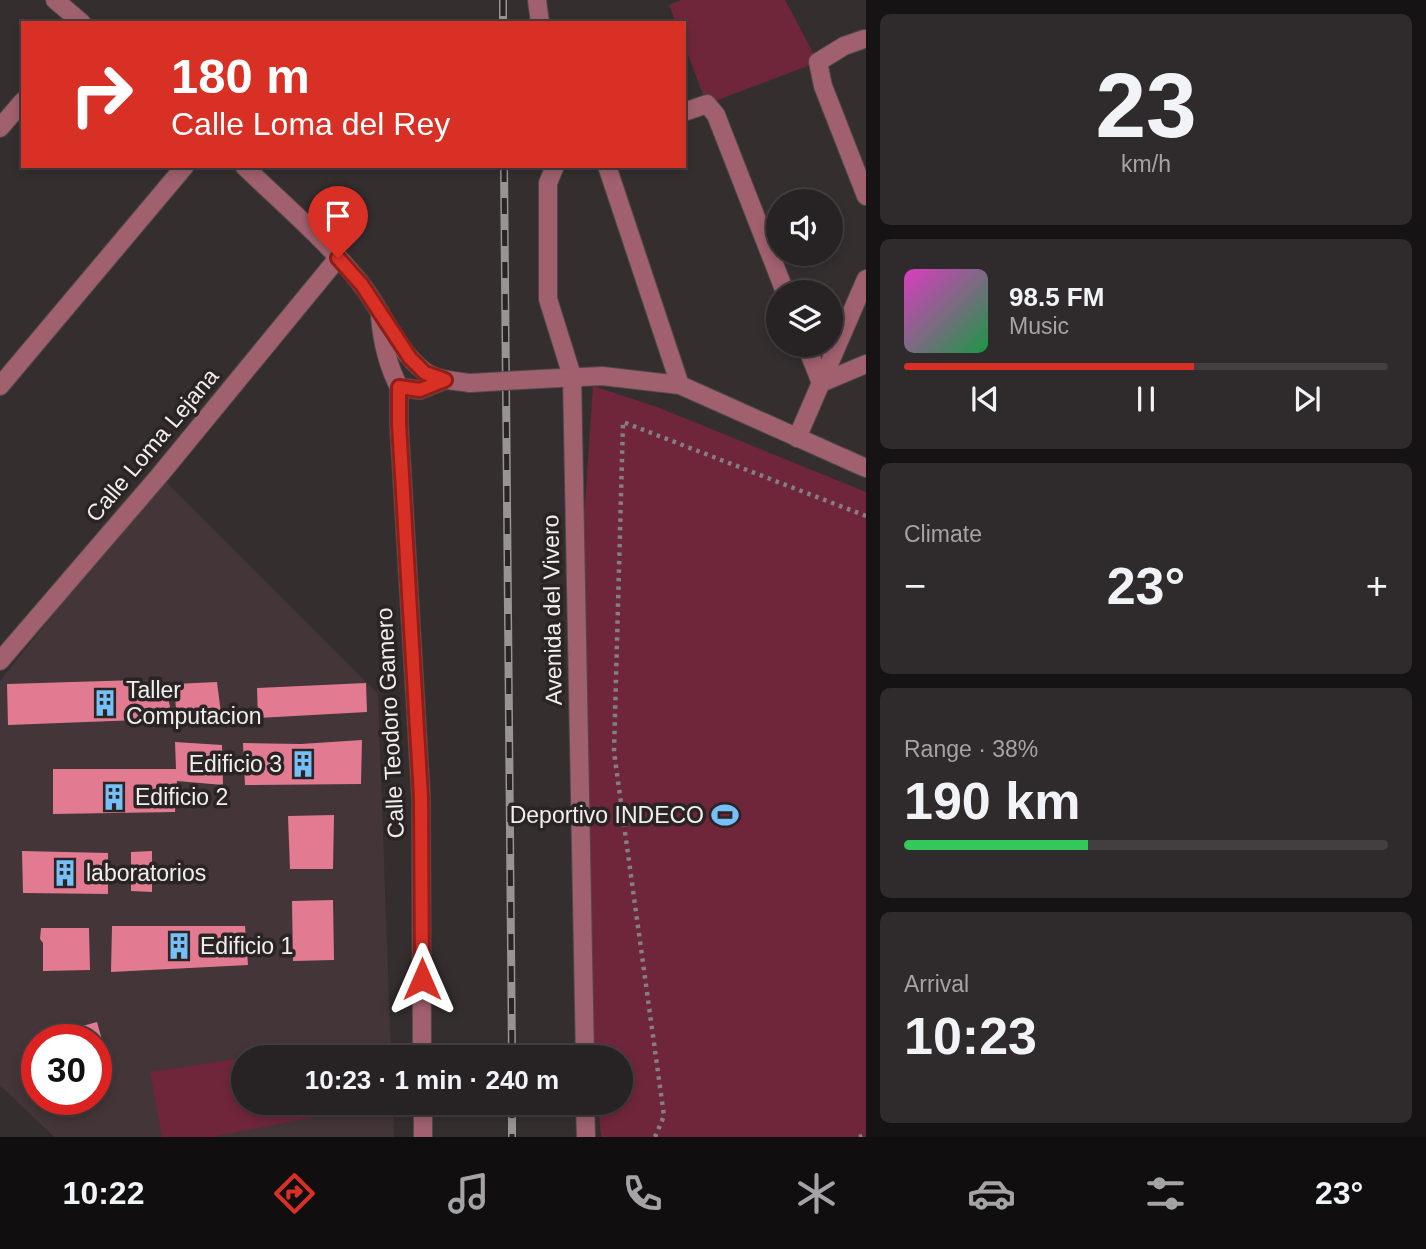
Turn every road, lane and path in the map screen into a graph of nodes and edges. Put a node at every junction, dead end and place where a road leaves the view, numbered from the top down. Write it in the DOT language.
graph roads {
  1 [pos="55,0"];
  2 [pos="537,0"];
  3 [pos="80,21"];
  4 [pos="540,21"];
  5 [pos="864,39"];
  6 [pos="21,103"];
  7 [pos="686,111"];
  8 [pos="0,128"];
  9 [pos="183,168"];
  10 [pos="245,168"];
  11 [pos="554,168"];
  12 [pos="608,168"];
  13 [pos="866,196"];
  14 [pos="338,258"];
  15 [pos="866,279"];
  16 [pos="780,280"];
  17 [pos="380,312"];
  18 [pos="811,357"];
  19 [pos="866,364"];
  20 [pos="572,376"];
  21 [pos="445,380"];
  22 [pos="821,383"];
  23 [pos="680,385"];
  24 [pos="0,386"];
  25 [pos="399,387"];
  26 [pos="797,438"];
  27 [pos="866,468"];
  28 [pos="866,516"];
  29 [pos="0,661"];
  30 [pos="422,1045"];
  31 [pos="584,1045"];
  32 [pos="423,1115"];
  33 [pos="585,1115"];
  34 [pos="866,1135"];
  35 [pos="423,1137"];
  36 [pos="586,1137"];
  37 [pos="655,1137"];
  38 [pos="859,1137"];
  1 -- 3 [label="street"];
  2 -- 4 [label="street"];
  5 -- 13 [label="street"];
  6 -- 8 [label="street"];
  7 -- 16 [label="street"];
  9 -- 24 [label="street"];
  10 -- 14 [label="street"];
  11 -- 20 [label="street, Avenida del Vivero"];
  12 -- 23 [label="street"];
  14 -- 17 [label="street"];
  14 -- 29 [label="street, Calle Loma Lejana"];
  15 -- 22 [label="street"];
  17 -- 21 [label="street"];
  17 -- 25 [label="street"];
  18 -- 22 [label="street"];
  19 -- 22 [label="street"];
  20 -- 21 [label="street, bridge"];
  20 -- 23 [label="street"];
  20 -- 31 [label="street, Avenida del Vivero"];
  21 -- 25 [label="street"];
  22 -- 26 [label="street"];
  23 -- 26 [label="street"];
  25 -- 30 [label="street, Calle Teodoro Gamero"];
  26 -- 27 [label="street"];
  28 -- 37 [label="path"];
  32 -- 35 [label="street"];
  33 -- 36 [label="street"];
  34 -- 38 [label="path"];
}
